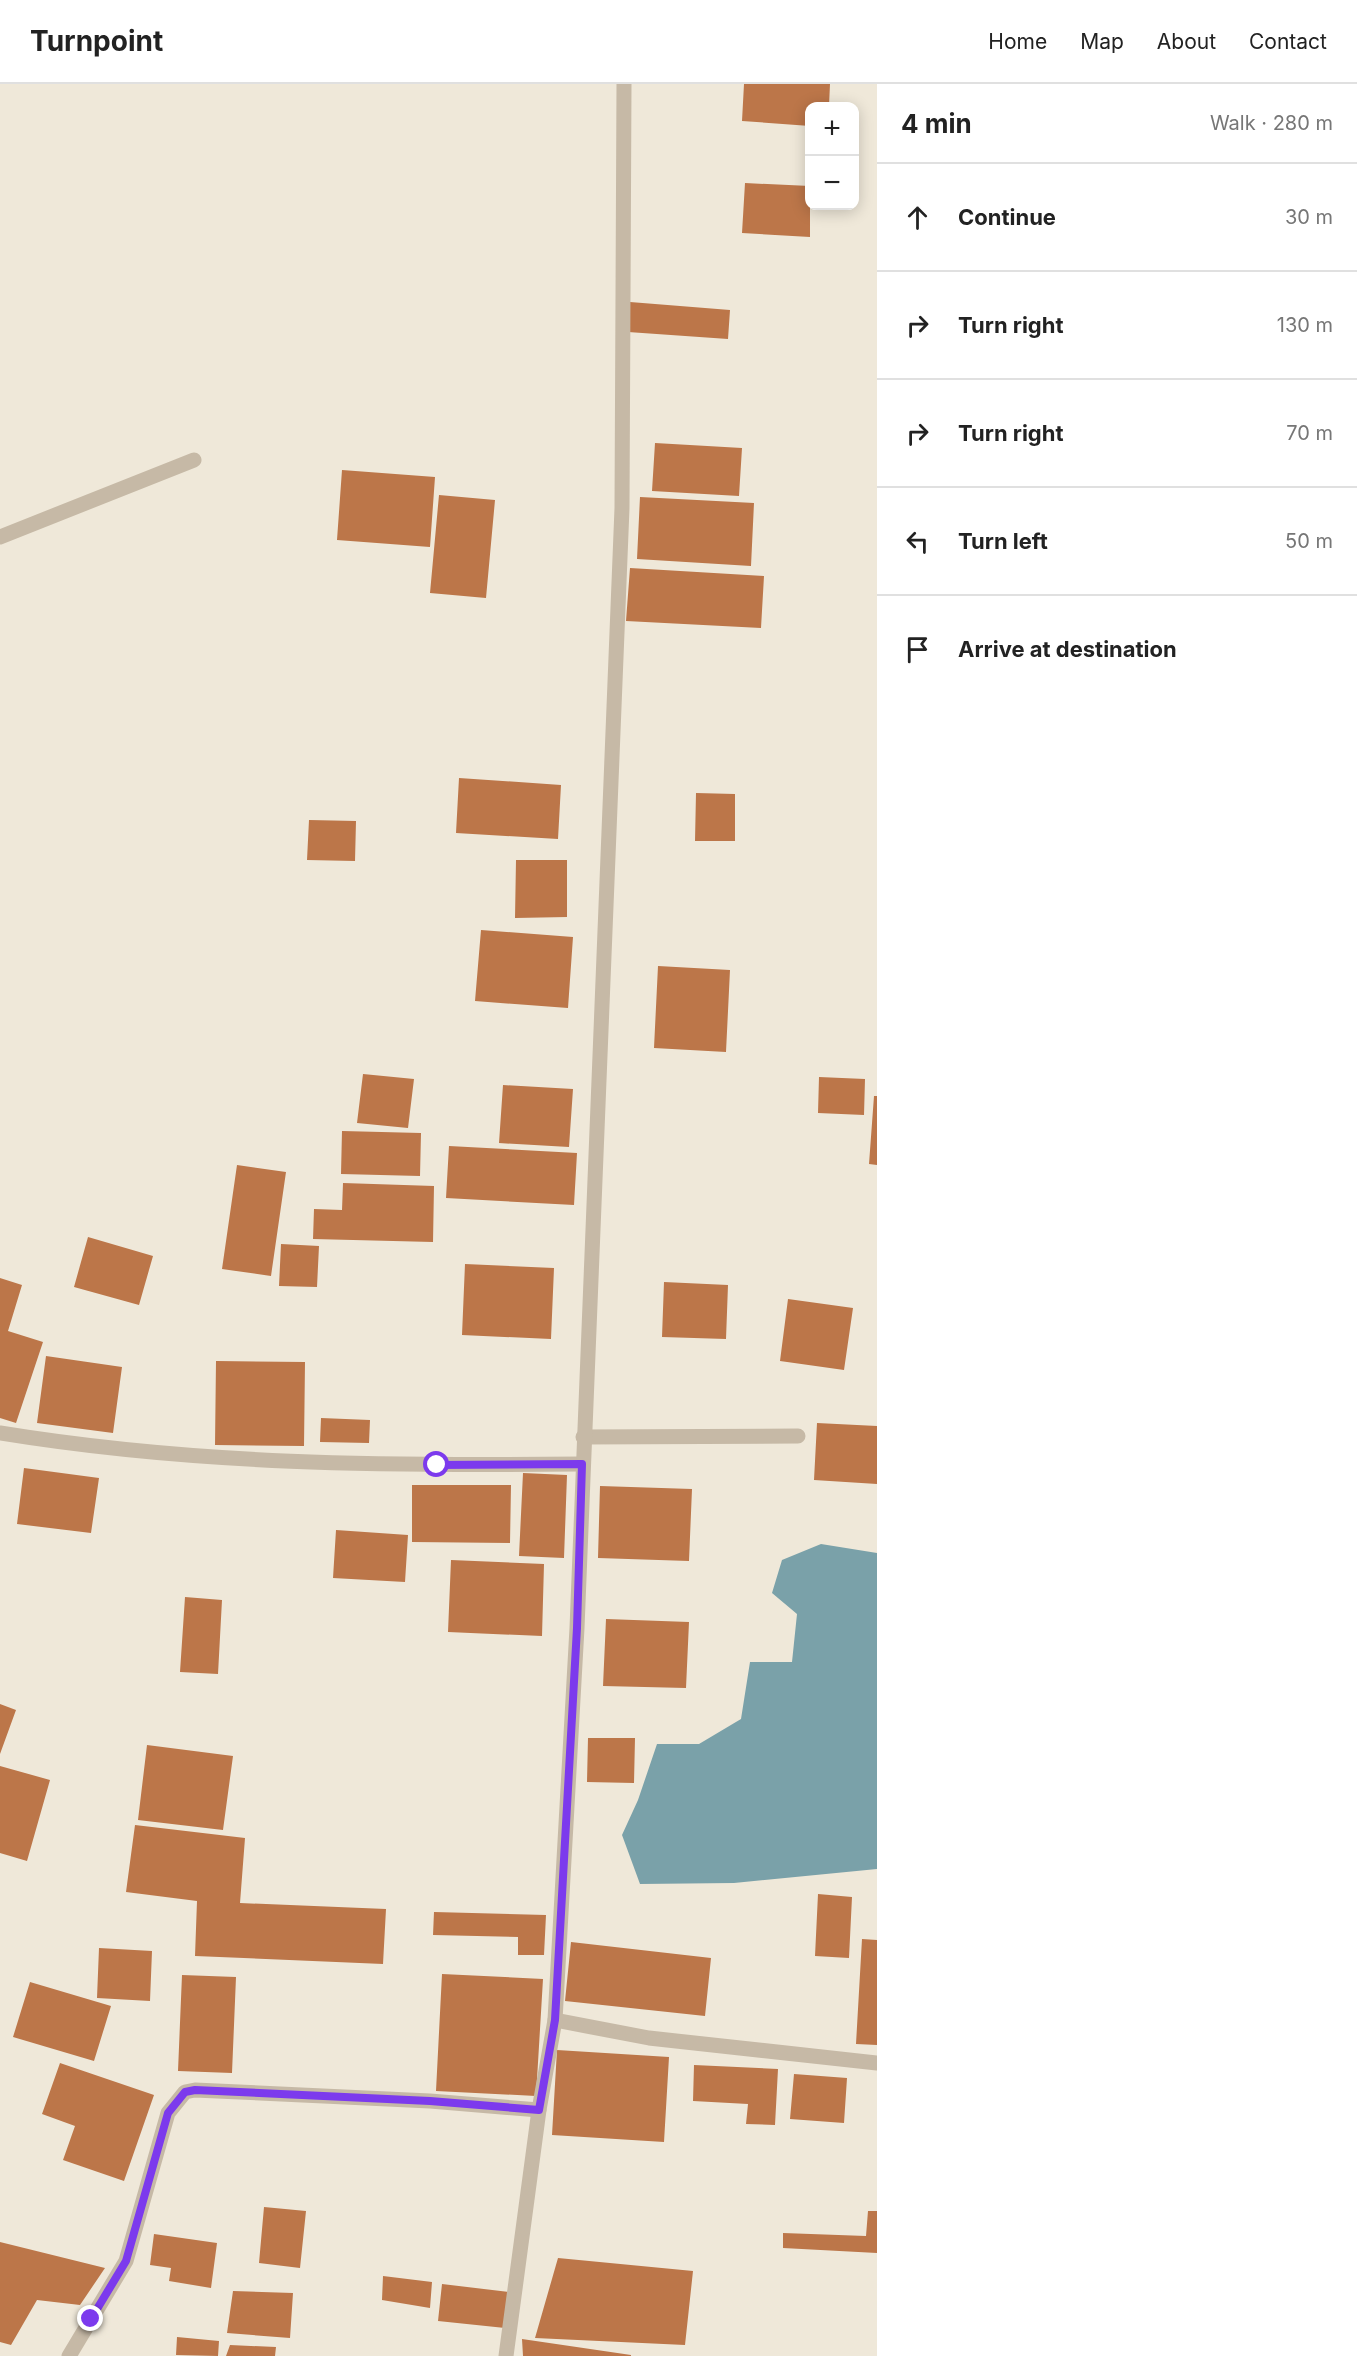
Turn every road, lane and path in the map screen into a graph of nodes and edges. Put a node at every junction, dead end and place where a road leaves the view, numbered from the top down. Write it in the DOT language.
graph roads {
  1 [pos="624,84"];
  2 [pos="194,460"];
  3 [pos="0,537"];
  4 [pos="0,1433"];
  5 [pos="798,1436"];
  6 [pos="583,1437"];
  7 [pos="582,1464"];
  8 [pos="555,2020"];
  9 [pos="877,2063"];
  10 [pos="539,2110"];
  11 [pos="69,2356"];
  12 [pos="506,2356"];
  1 -- 6 [label="street"];
  2 -- 3 [label="street"];
  4 -- 7 [label="street"];
  5 -- 6 [label="street"];
  6 -- 7 [label="street"];
  7 -- 8 [label="street"];
  8 -- 9 [label="street"];
  8 -- 10 [label="street"];
  10 -- 11 [label="street"];
  10 -- 12 [label="street"];
}
